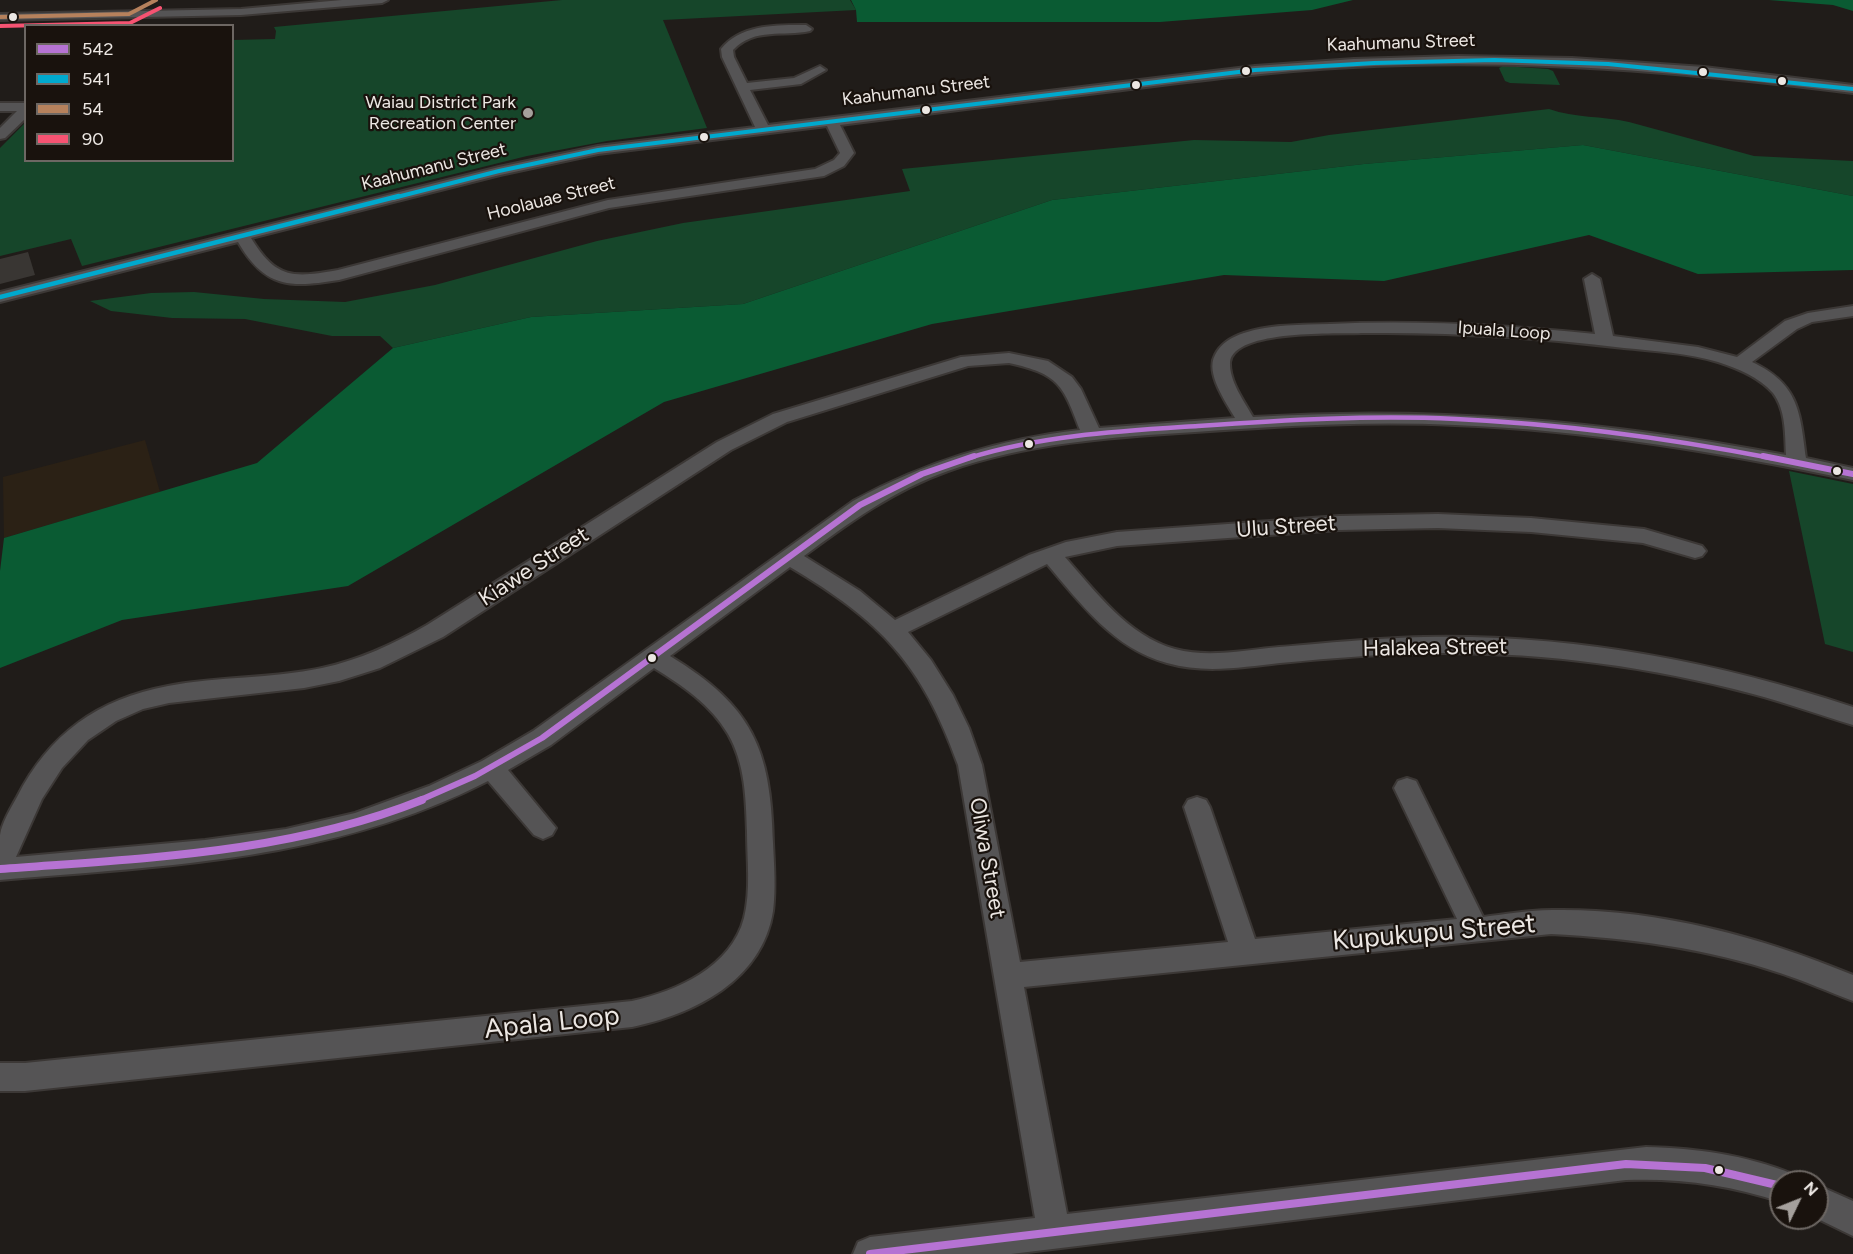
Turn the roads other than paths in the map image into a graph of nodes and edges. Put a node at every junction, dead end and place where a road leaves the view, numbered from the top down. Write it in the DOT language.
graph roads {
  1 [pos="156,0"];
  2 [pos="382,0"];
  3 [pos="129,14"];
  4 [pos="0,17"];
  5 [pos="116,24"];
  6 [pos="806,29"];
  7 [pos="820,70"];
  8 [pos="742,87"];
  9 [pos="1853,89"];
  10 [pos="0,107"];
  11 [pos="24,108"];
  12 [pos="24,110"];
  13 [pos="831,121"];
  14 [pos="763,129"];
  15 [pos="0,135"];
  16 [pos="242,236"];
  17 [pos="1592,279"];
  18 [pos="0,297"];
  19 [pos="1853,311"];
  20 [pos="1605,340"];
  21 [pos="1738,364"];
  22 [pos="1247,423"];
  23 [pos="1091,433"];
  24 [pos="1797,462"];
  25 [pos="1853,474"];
  26 [pos="1695,550"];
  27 [pos="1051,555"];
  28 [pos="788,556"];
  29 [pos="893,630"];
  30 [pos="652,656"];
  31 [pos="1853,716"];
  32 [pos="492,768"];
  33 [pos="1407,788"];
  34 [pos="1197,807"];
  35 [pos="543,828"];
  36 [pos="0,862"];
  37 [pos="0,868"];
  38 [pos="1475,928"];
  39 [pos="1245,951"];
  40 [pos="1008,976"];
  41 [pos="1853,988"];
  42 [pos="0,1077"];
  43 [pos="1769,1182"];
  44 [pos="1829,1207"];
  45 [pos="1853,1219"];
  46 [pos="1054,1232"];
  47 [pos="870,1254"];
  1 -- 3 [label="street"];
  2 -- 3 [label="street"];
  3 -- 4 [label="street"];
  3 -- 5 [label="street"];
  6 -- 8 [label="street"];
  7 -- 8 [label="street"];
  8 -- 14 [label="street"];
  9 -- 13 [label="street, Kaahumanu Street"];
  10 -- 11 [label="street"];
  12 -- 15 [label="street"];
  13 -- 14 [label="street, Kaahumanu Street"];
  13 -- 16 [label="street, Hoolauae Street"];
  14 -- 16 [label="street, Kaahumanu Street"];
  16 -- 18 [label="street, Kaahumanu Street"];
  17 -- 20 [label="street"];
  19 -- 21 [label="street"];
  20 -- 21 [label="street, Ipuala Loop"];
  20 -- 22 [label="street, Ipuala Loop"];
  21 -- 24 [label="street, Ipuala Loop"];
  22 -- 23 [label="street"];
  22 -- 24 [label="street"];
  23 -- 28 [label="street"];
  23 -- 36 [label="street, Kiawe Street"];
  24 -- 25 [label="street"];
  26 -- 27 [label="street, Ulu Street"];
  27 -- 29 [label="street, Ulu Street"];
  27 -- 31 [label="street, Halakea Street"];
  28 -- 29 [label="street, Oliwa Street"];
  28 -- 30 [label="street"];
  29 -- 40 [label="street, Oliwa Street"];
  30 -- 32 [label="street"];
  30 -- 42 [label="street, Apala Loop"];
  32 -- 35 [label="street"];
  32 -- 37 [label="street"];
  33 -- 38 [label="street"];
  34 -- 39 [label="street"];
  38 -- 39 [label="street, Kupukupu Street"];
  38 -- 41 [label="street, Kupukupu Street"];
  39 -- 40 [label="street, Kupukupu Street"];
  40 -- 46 [label="street, Oliwa Street"];
  43 -- 46 [label="street"];
  44 -- 45 [label="street"];
  46 -- 47 [label="street"];
}
